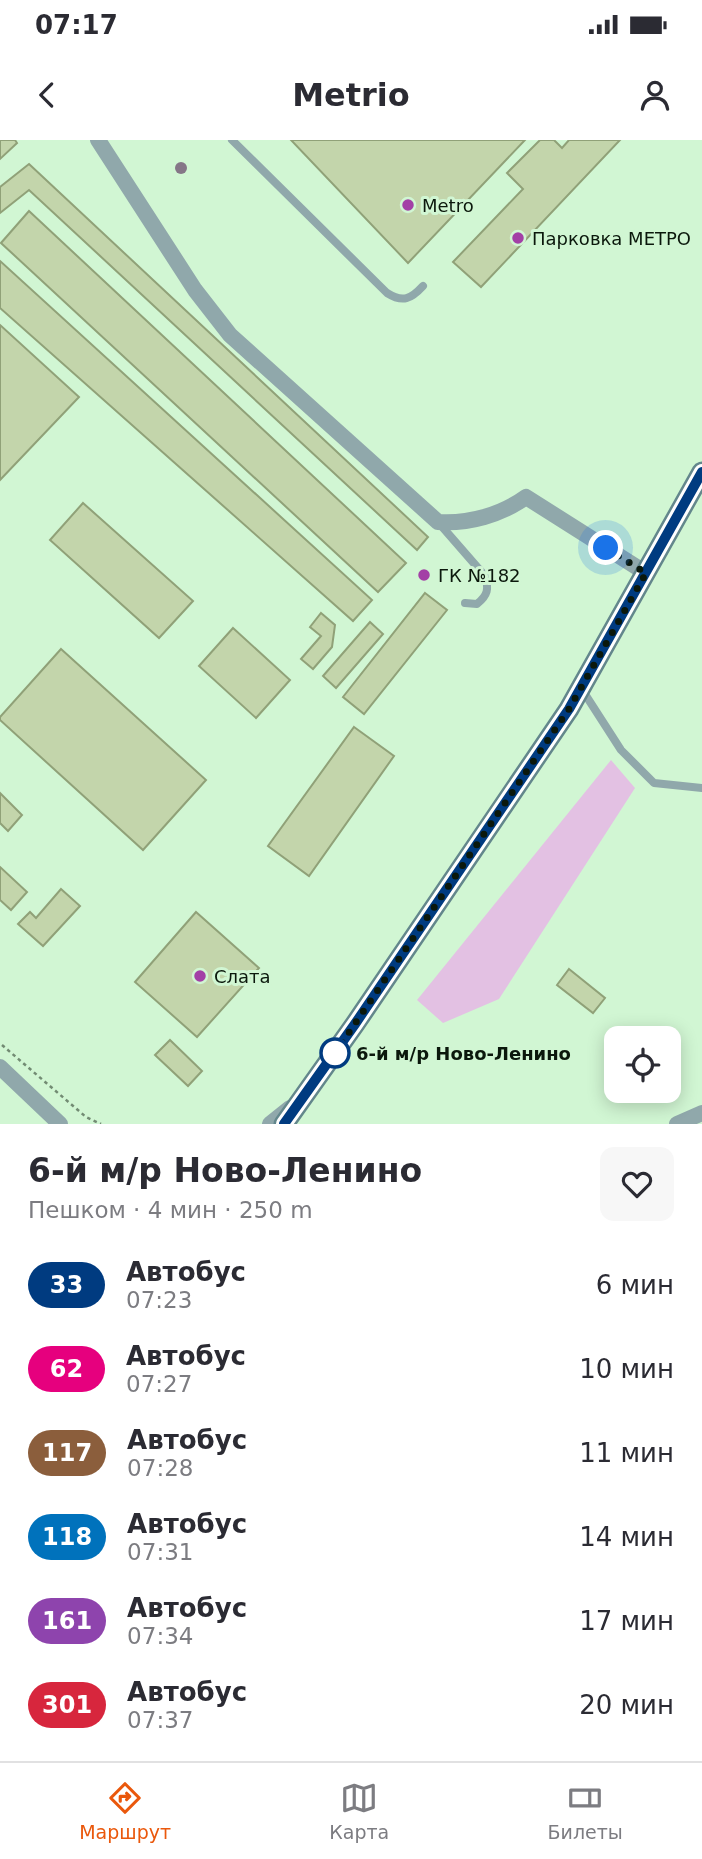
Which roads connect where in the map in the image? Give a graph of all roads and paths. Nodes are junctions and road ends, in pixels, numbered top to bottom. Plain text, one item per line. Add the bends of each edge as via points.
1 (98, 140) edge
2 (232, 140) edge
3 (423, 286) dead end
4 (702, 472) edge
5 (438, 522) junction
6 (646, 573) junction
7 (465, 603) dead end
8 (581, 689) junction
9 (702, 788) edge
10 (2, 1045) dead end
11 (0, 1067) edge
12 (312, 1086) junction
13 (702, 1113) edge
14 (60, 1124) edge
15 (101, 1124) edge
16 (270, 1124) edge
17 (284, 1124) edge
18 (677, 1124) edge

1 - 5 street via 195,290 230,335
2 - 3 lane via 387,293 407,299
4 - 6 main road
5 - 6 street via 486,516 526,497
5 - 7 lane via 485,576 489,587 477,604
6 - 8 main road
8 - 9 lane via 621,750 654,783
8 - 12 main road
10 - 15 path via 86,1117
11 - 14 street
12 - 16 street
12 - 17 main road
13 - 18 street

